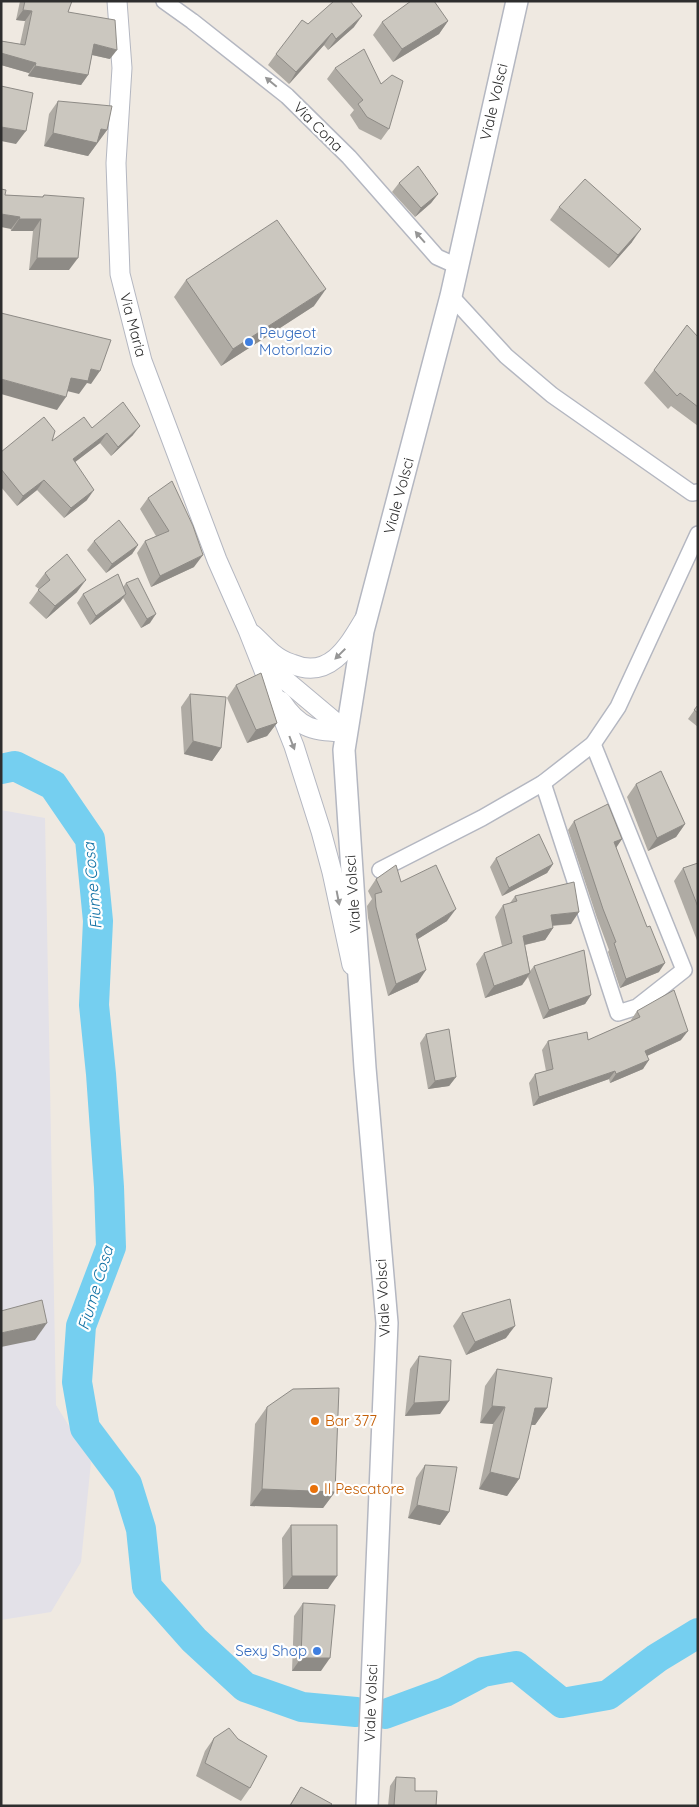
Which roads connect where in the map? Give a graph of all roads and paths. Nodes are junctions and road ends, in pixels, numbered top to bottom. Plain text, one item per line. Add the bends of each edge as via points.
1 (117, 1) edge
2 (164, 1) edge
3 (517, 1) edge
4 (457, 266) junction
5 (451, 296) junction
6 (698, 492) edge
7 (698, 534) edge
8 (368, 614) junction
9 (248, 630) junction
10 (268, 681) junction
11 (347, 732) junction
12 (593, 744) junction
13 (543, 783) junction
14 (380, 870) dead end
15 (360, 995) junction
16 (367, 1806) edge

1 - 9 street, Via Maria via 122,68 116,163 120,274 142,360 217,560
4 -> 2 street, Via Cona via 437,257 348,157 287,96
3 - 4 main road, Viale Volsci
4 - 5 main road, Viale Volsci
5 - 6 street via 506,356 552,395 692,493
5 - 8 main road, Viale Volsci
7 - 12 street via 618,707
8 -> 9 street via 339,656 315,668 301,668 285,662
8 - 11 main road, Viale Volsci
9 - 10 street
9 - 11 street via 285,680
10 - 11 street via 286,710 299,722 316,731
10 -> 15 street via 294,746 321,831
11 - 15 main road, Viale Volsci via 344,750
12 - 13 street
12 - 13 street via 684,970 637,1006 618,1013
13 - 14 street
15 - 16 main road, Viale Volsci via 387,1322

